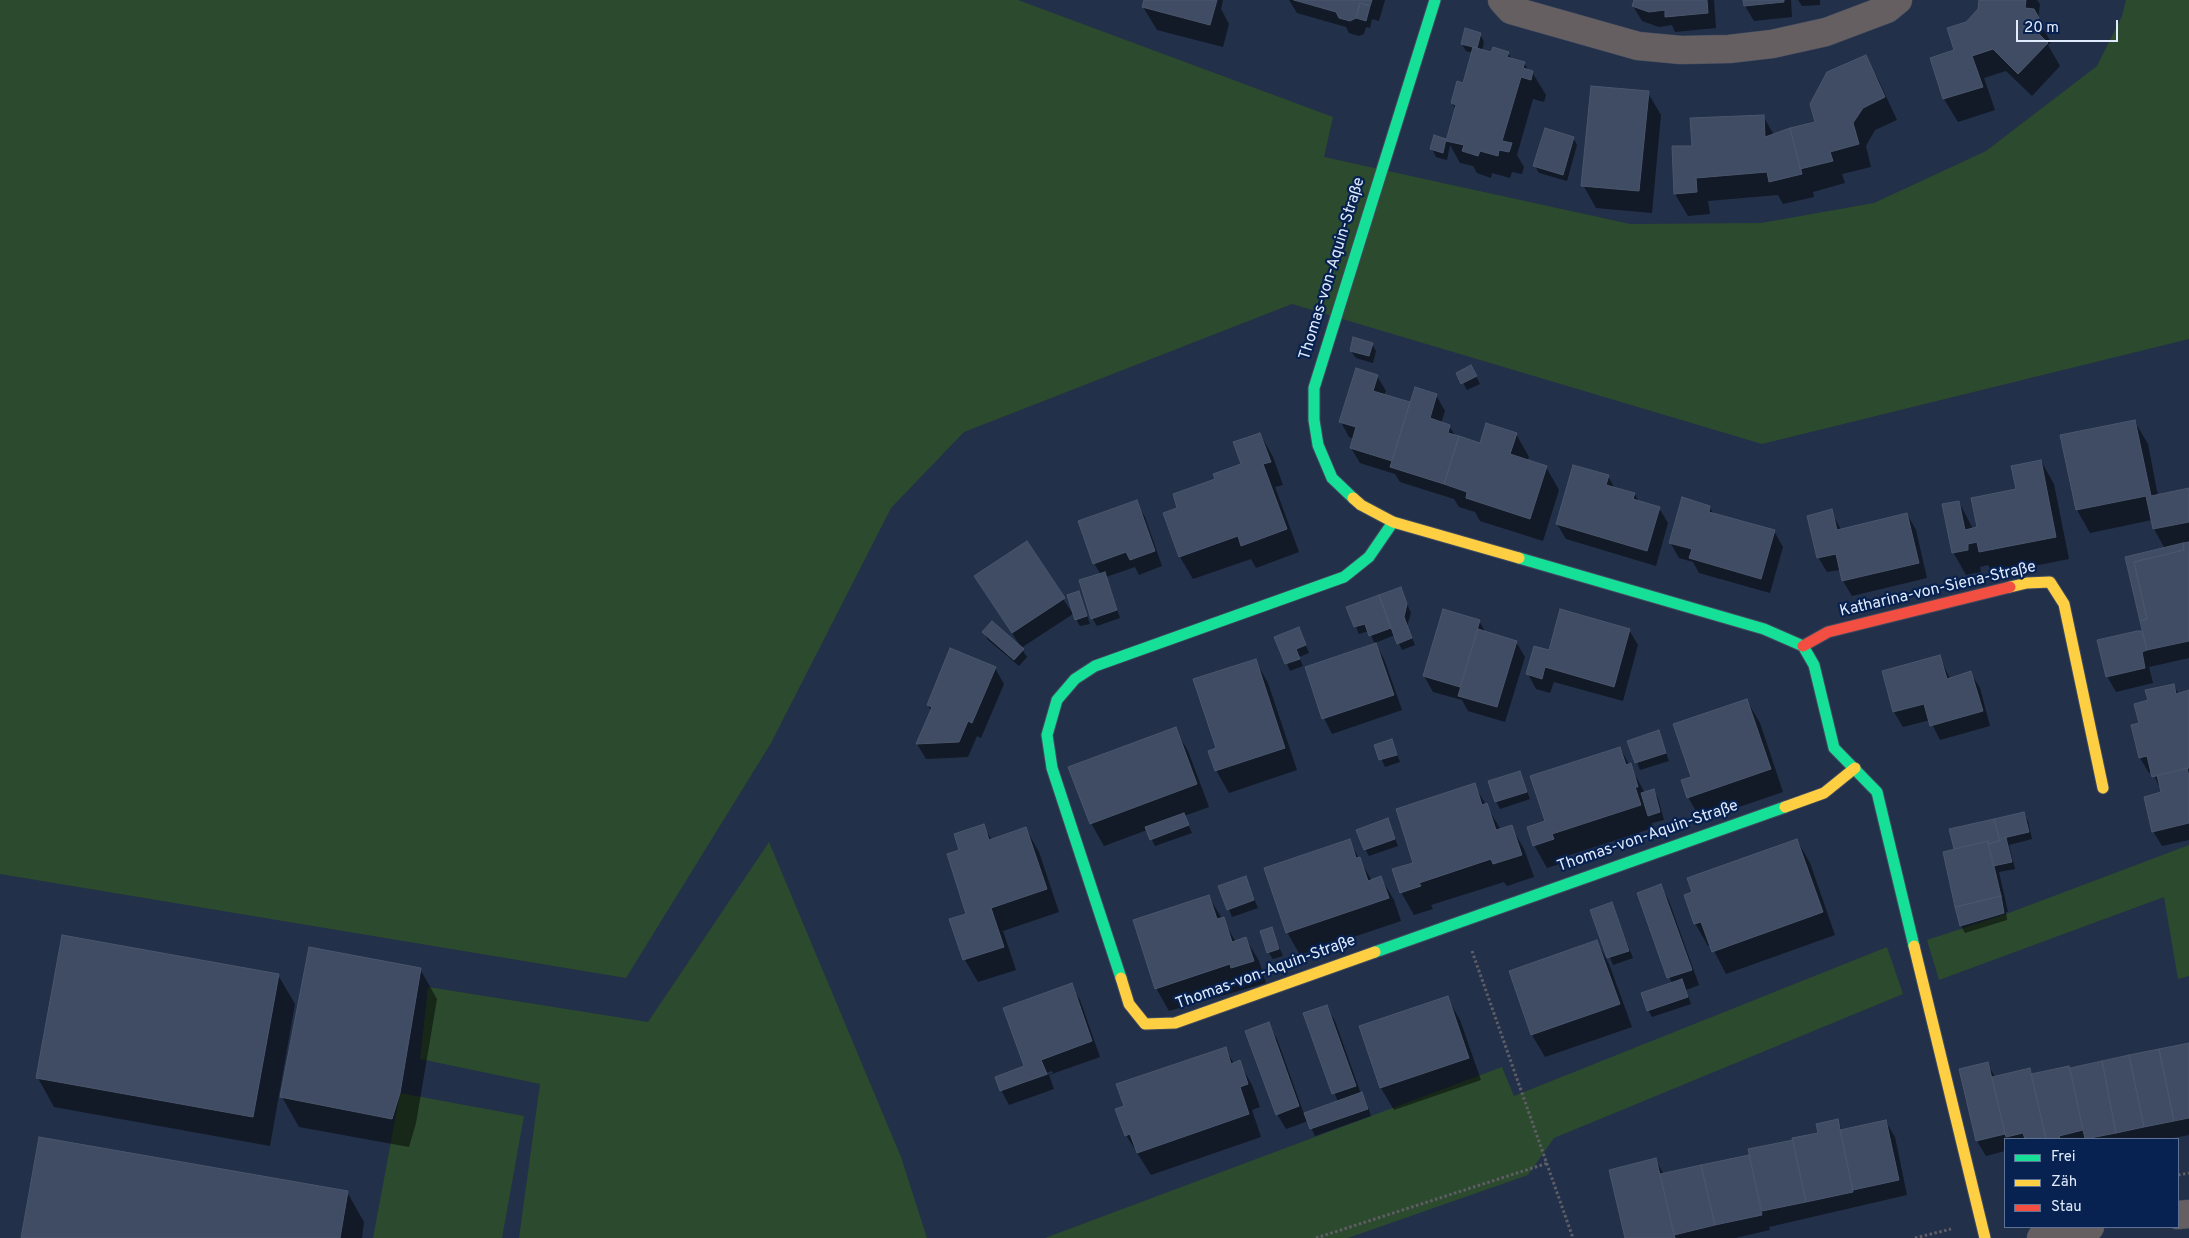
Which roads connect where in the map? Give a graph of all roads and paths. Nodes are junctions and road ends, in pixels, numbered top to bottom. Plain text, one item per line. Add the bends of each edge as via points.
1 (1435, 0) edge
2 (1502, 0) edge
3 (1898, 0) edge
4 (1393, 522) junction
5 (1803, 646) junction
6 (1855, 768) junction
7 (2103, 788) dead end
8 (1461, 920) junction
9 (1548, 1163) junction
10 (2086, 1228) edge
11 (1316, 1238) edge
12 (1573, 1238) edge
13 (1985, 1238) edge
14 (2041, 1238) edge

1 - 4 street, Thomas-von-Aquin-Straße via 1314,388 1318,445 1332,478 1361,505
2 - 3 street via 1511,10 1638,46 1682,50 1772,44 1817,34 1887,9
4 - 5 street, Thomas-von-Aquin-Straße via 1764,629
4 - 8 street, Thomas-von-Aquin-Straße via 1369,557 1344,577 1095,666 1075,679 1057,700 1047,735 1052,768 1129,1004 1145,1024 1175,1023
5 - 6 street via 1814,665 1834,748
5 - 7 street, Katharina-von-Siena-Straße via 1828,632 2027,583 2050,582 2064,604
6 - 8 street, Thomas-von-Aquin-Straße via 1824,793
6 - 13 street via 1876,792
8 - 9 path
9 - 11 path
9 - 12 path
10 - 14 street

